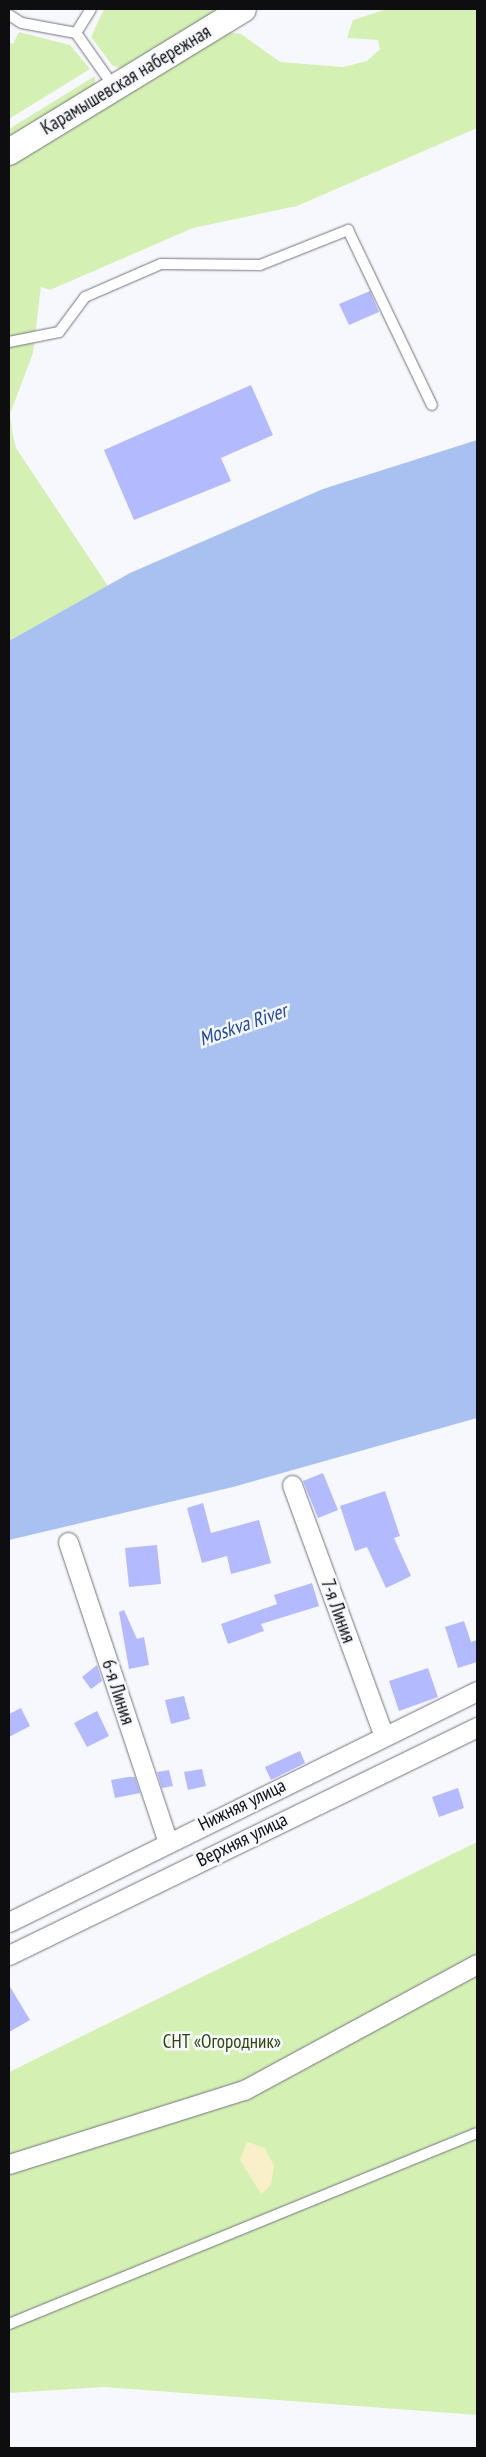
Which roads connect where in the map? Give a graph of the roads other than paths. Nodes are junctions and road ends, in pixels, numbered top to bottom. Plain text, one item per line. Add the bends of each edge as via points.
1 (91, 9) edge
2 (243, 9) edge
3 (9, 15) edge
4 (76, 33) junction
5 (115, 87) junction
6 (9, 152) edge
7 (9, 342) edge
8 (432, 405) dead end
9 (292, 1485) dead end
10 (68, 1542) dead end
11 (477, 1691) edge
12 (477, 1728) edge
13 (384, 1736) junction
14 (168, 1842) junction
15 (9, 1922) edge
16 (9, 1955) edge
17 (477, 1964) edge
18 (477, 2132) edge
19 (9, 2164) edge
20 (9, 2324) edge

1 - 4 lane
2 - 5 street, Карамышевская набережная
3 - 4 lane via 22,23
4 - 5 lane
5 - 6 street, Карамышевская набережная
7 - 8 lane via 59,332 85,297 161,264 260,265 348,230
9 - 13 street, 7-я Линия
10 - 14 street, 6-я Линия
11 - 13 street, Нижняя улица
12 - 16 street, Верхняя улица
13 - 14 street, Нижняя улица
14 - 15 street, Нижняя улица
17 - 19 street via 244,2090
18 - 20 lane

